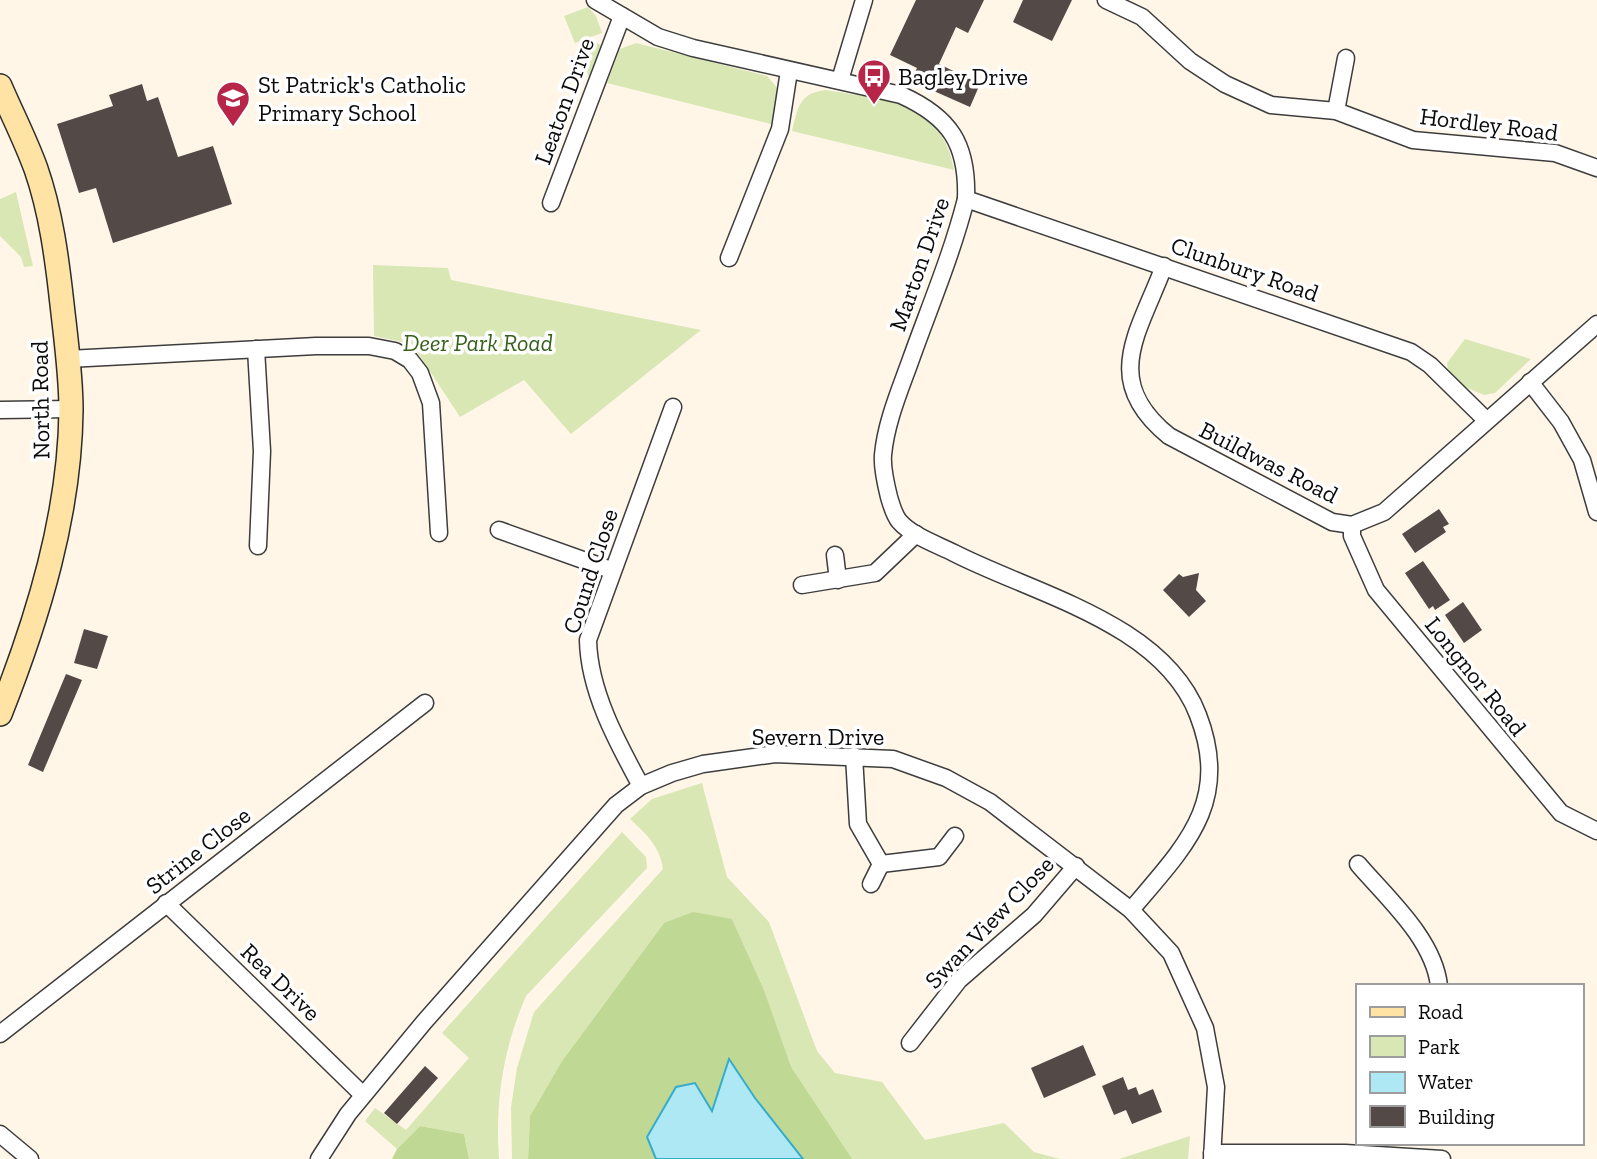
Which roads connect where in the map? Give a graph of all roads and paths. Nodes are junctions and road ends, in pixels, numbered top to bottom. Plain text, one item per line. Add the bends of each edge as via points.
1 (595, 0) edge
2 (864, 0) edge
3 (1106, 0) edge
4 (622, 16) junction
5 (1346, 58) dead end
6 (789, 71) junction
7 (841, 80) junction
8 (0, 86) edge
9 (1336, 111) junction
10 (1597, 168) edge
11 (966, 199) junction
12 (551, 203) dead end
13 (729, 258) dead end
14 (1164, 266) junction
15 (1597, 324) edge
16 (256, 349) junction
17 (68, 359) junction
18 (1530, 382) junction
19 (673, 407) dead end
20 (0, 410) edge
21 (71, 410) junction
22 (1486, 420) junction
23 (1597, 512) edge
24 (1352, 525) junction
25 (499, 530) dead end
26 (439, 533) dead end
27 (916, 534) junction
28 (258, 546) dead end
29 (835, 555) dead end
30 (611, 570) junction
31 (838, 580) junction
32 (802, 585) dead end
33 (425, 703) dead end
34 (0, 714) edge
35 (854, 756) junction
36 (641, 786) junction
37 (1597, 831) edge
38 (955, 836) dead end
39 (881, 864) junction
40 (1358, 864) dead end
41 (1076, 866) junction
42 (871, 884) dead end
43 (166, 903) junction
44 (1131, 910) junction
45 (1438, 984) edge
46 (0, 1034) edge
47 (910, 1043) dead end
48 (363, 1095) junction
49 (0, 1134) edge
50 (1436, 1153) edge
51 (1212, 1156) edge
52 (30, 1159) edge
53 (319, 1159) edge

1 - 4 street, Marton Drive
2 - 7 street
3 - 9 street, Hordley Road via 1142,17 1190,61 1225,84 1271,105
4 - 6 street, Marton Drive via 658,37
4 - 12 street, Leaton Drive
5 - 9 street
6 - 7 street, Marton Drive
6 - 13 street via 780,129
7 - 11 street, Marton Drive via 901,95 930,108 959,146
8 - 17 street, North Road via 36,169 45,202
9 - 10 street, Hordley Road via 1413,140 1555,153
11 - 14 street, Clunbury Road
11 - 27 street, Marton Drive via 894,405 883,457 889,498 898,520
14 - 22 street, Clunbury Road via 1411,352
14 - 24 street, Buildwas Road via 1132,350 1129,374 1147,418 1169,436 1332,522
15 - 18 street
16 - 17 street
16 - 26 street via 369,346 395,351 410,360 431,403
16 - 28 street via 262,451
17 - 21 street, North Road
18 - 22 street, Buildwas Road
18 - 23 street via 1561,422 1582,460
19 - 30 street, Cound Close
20 - 21 street
21 - 34 street, North Road via 67,470 49,564 25,651
22 - 24 street, Buildwas Road via 1384,512
24 - 37 street, Longnor Road via 1352,536 1376,590 1561,813
25 - 30 street
27 - 31 street via 876,573
27 - 44 street, Marton Drive via 1099,618 1147,647 1176,676 1194,705 1206,737 1212,776 1203,809 1182,852
29 - 31 street
30 - 36 street, Cound Close via 588,640 588,658 614,737
31 - 32 street
33 - 43 street, Strine Close
35 - 36 street, Severn Drive via 775,754 703,764
35 - 39 street via 858,824
35 - 41 street, Severn Drive via 893,759 946,778 990,802
36 - 48 street, Severn Drive via 600,820
38 - 39 street via 939,857
39 - 42 street
40 - 45 street via 1430,954
41 - 44 street, Severn Drive
41 - 47 street, Swan View Close via 1034,915 959,980
43 - 46 street, Strine Close
43 - 48 street, Rea Drive
44 - 51 street, Severn Drive via 1171,953 1205,1028 1216,1087
48 - 53 street, Severn Drive
49 - 52 street
50 - 51 street

